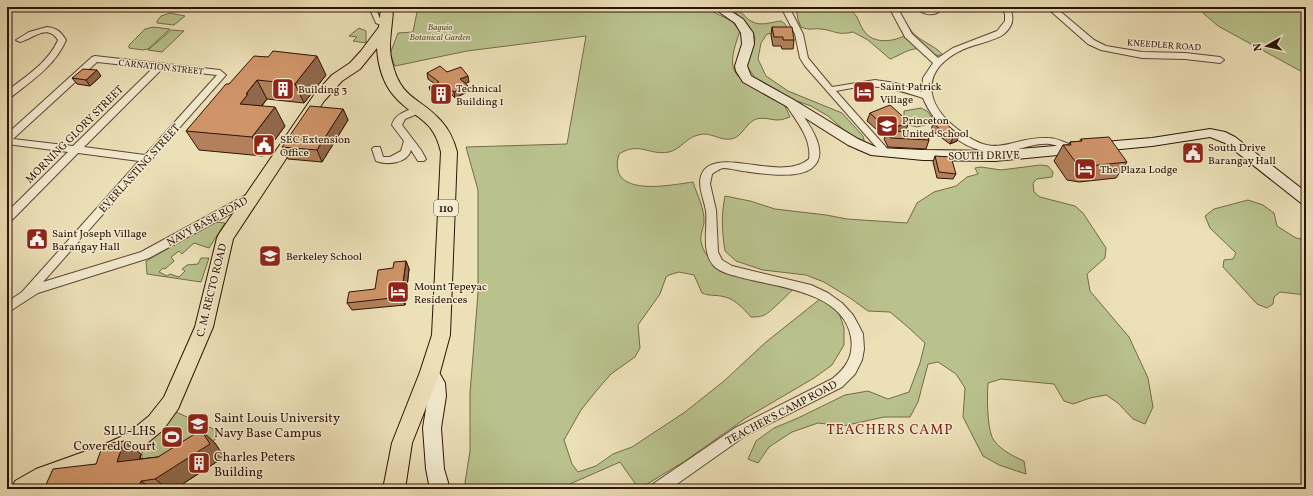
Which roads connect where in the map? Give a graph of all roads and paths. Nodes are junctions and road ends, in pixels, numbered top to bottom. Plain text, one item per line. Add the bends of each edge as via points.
1 (372, 7) edge
2 (387, 7) edge
3 (717, 7) edge
4 (785, 7) edge
5 (893, 7) edge
6 (920, 7) edge
7 (937, 7) edge
8 (1005, 7) edge
9 (1050, 7) edge
10 (385, 26) junction
11 (20, 40) dead end
12 (1220, 60) dead end
13 (938, 63) junction
14 (355, 66) junction
15 (159, 67) junction
16 (386, 67) junction
17 (37, 78) dead end
18 (220, 79) joint
19 (829, 90) junction
20 (7, 96) edge
21 (926, 96) junction
22 (790, 103) junction
23 (7, 104) edge
24 (419, 110) junction
25 (7, 140) edge
26 (409, 140) junction
27 (1071, 148) junction
28 (76, 149) junction
29 (377, 149) dead end
30 (887, 154) junction
31 (148, 158) junction
32 (421, 160) dead end
33 (252, 197) junction
34 (1306, 199) edge
35 (7, 218) edge
36 (27, 293) junction
37 (7, 308) edge
38 (430, 372) junction
39 (23, 489) edge
40 (394, 489) edge
41 (440, 489) edge
42 (658, 489) edge

1 - 10 street via 378,22
2 - 10 main road, 110
3 - 22 main road, SOUTH DRIVE via 739,21 747,33 748,44 741,66 744,75 753,83
4 - 19 street via 799,34 804,58
5 - 13 street via 908,35
6 - 7 street via 930,12 937,10
8 - 13 street via 1010,20 1004,29 950,53
9 - 12 street, KNEEDLER ROAD via 1090,42 1104,48 1142,55
10 - 14 main road, NAVY BASE ROAD
10 - 16 main road, 110 via 382,43
11 - 20 street via 34,32 51,30 57,32 62,40 59,49 50,60
13 - 21 street via 928,76
14 - 16 main road, NAVY BASE ROAD via 374,64
14 - 33 main road, NAVY BASE ROAD via 337,78 319,98
15 - 18 street, CARNATION STREET via 220,73
15 - 25 street, CARNATION STREET via 95,59
15 - 28 street, MORNING GLORY STREET
16 - 24 main road, 110 via 399,92
17 - 23 street
18 - 31 street, EVERLASTING STREET
19 - 21 street via 875,83
19 - 30 street
21 - 27 street via 933,110 945,124 981,148 998,149 1047,141
22 - 30 main road, SOUTH DRIVE via 861,146
22 - 42 street, TEACHER'S CAMP ROAD via 814,144 816,157 804,169 788,171 723,165 708,172 705,178 712,217 713,254 722,267 815,291 837,305 854,327 858,338 859,351 855,364 837,383 740,432
24 - 26 street via 398,120 397,125
24 - 38 main road, 110 via 440,127 449,152 441,336
25 - 28 street
26 - 29 street via 405,152 393,160 379,159
26 - 32 street
27 - 30 main road, SOUTH DRIVE via 995,156
27 - 34 main road, SOUTH DRIVE via 1152,142 1210,133 1220,135
28 - 31 street
28 - 35 street, MORNING GLORY STREET
31 - 36 street, EVERLASTING STREET
33 - 36 street, NAVY BASE ROAD via 145,255
33 - 39 main road, C. M. RECTO ROAD via 224,238 204,327 171,403 156,422 134,441 107,454 44,476
36 - 37 street, NAVY BASE ROAD
38 - 40 main road, 110 via 402,443
38 - 41 main road via 436,383 433,435 435,469

